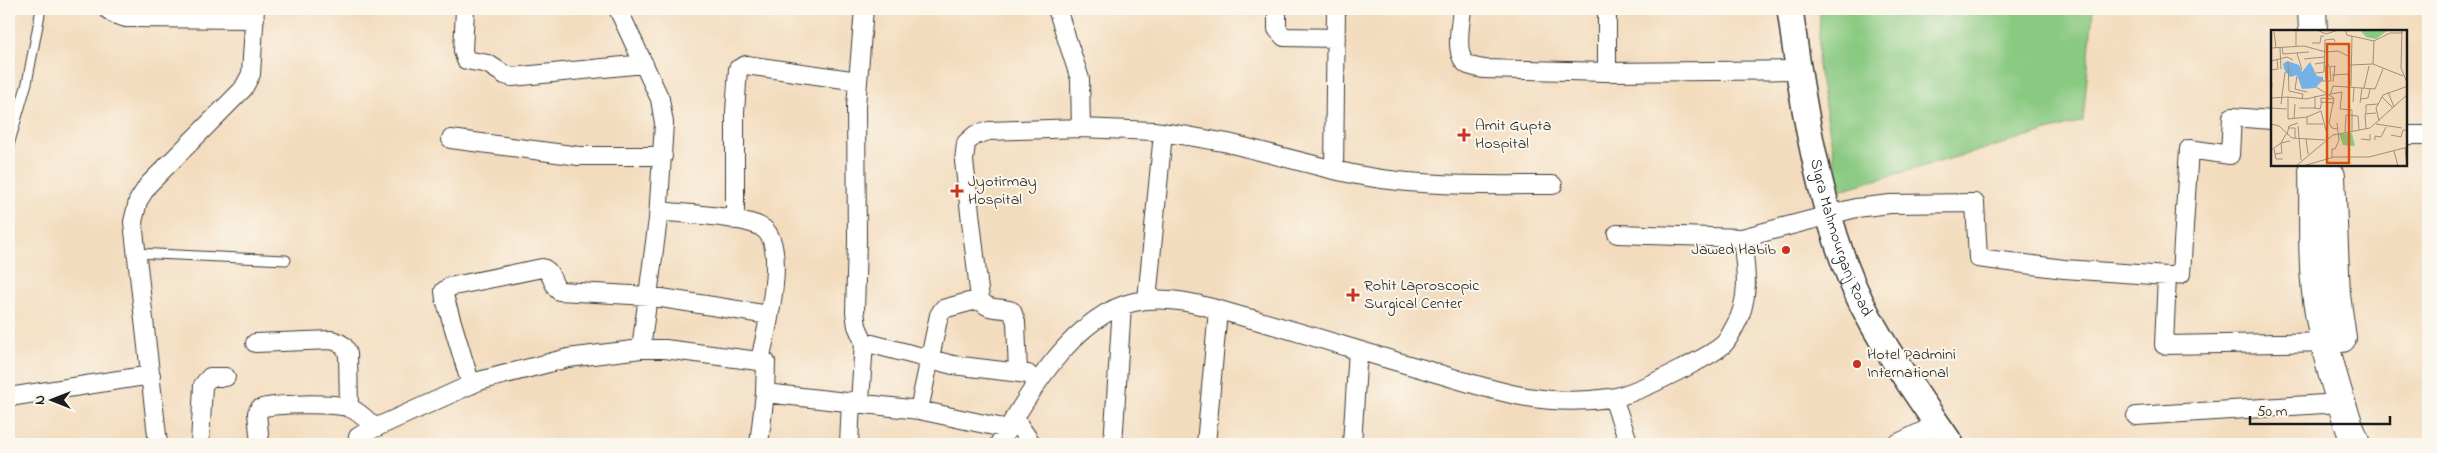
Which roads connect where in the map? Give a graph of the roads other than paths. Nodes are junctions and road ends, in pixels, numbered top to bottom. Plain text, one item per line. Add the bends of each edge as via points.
1 (41, 9) edge
2 (107, 9) edge
3 (465, 9) edge
4 (618, 9) edge
5 (864, 9) edge
6 (1057, 9) edge
7 (1277, 9) edge
8 (1336, 9) edge
9 (1462, 9) edge
10 (1607, 9) edge
11 (1790, 9) edge
12 (2312, 9) edge
13 (2330, 9) edge
14 (255, 14) edge
15 (2313, 30) edge
16 (2330, 30) edge
17 (1336, 38) junction
18 (644, 64) junction
19 (1798, 70) junction
20 (1607, 72) junction
21 (858, 81) junction
22 (2271, 120) edge
23 (1081, 128) junction
24 (1163, 133) junction
25 (2407, 135) edge
26 (2428, 135) edge
27 (451, 139) dead end
28 (9, 146) edge
29 (663, 156) junction
30 (2313, 166) edge
31 (2331, 166) edge
32 (1334, 170) junction
33 (1553, 185) dead end
34 (659, 211) junction
35 (1829, 214) junction
36 (736, 220) junction
37 (1617, 234) dead end
38 (1742, 238) junction
39 (135, 253) junction
40 (286, 260) dead end
41 (2167, 276) junction
42 (649, 296) junction
43 (980, 299) junction
44 (1147, 300) junction
45 (1122, 306) junction
46 (1218, 310) junction
47 (769, 315) junction
48 (864, 342) junction
49 (2334, 342) junction
50 (255, 343) dead end
51 (641, 349) junction
52 (1358, 350) junction
53 (929, 359) junction
54 (760, 360) junction
55 (1018, 373) junction
56 (151, 375) junction
57 (1042, 375) junction
58 (226, 376) dead end
59 (471, 385) junction
60 (765, 393) junction
61 (9, 397) edge
62 (1613, 398) junction
63 (855, 401) junction
64 (2340, 403) junction
65 (350, 408) junction
66 (919, 410) junction
67 (2136, 416) dead end
68 (1011, 423) junction
69 (1938, 424) junction
70 (375, 428) junction
71 (158, 444) edge
72 (200, 444) edge
73 (260, 444) edge
74 (357, 444) edge
75 (758, 444) edge
76 (849, 444) edge
77 (999, 444) edge
78 (1032, 444) edge
79 (1113, 444) edge
80 (1206, 444) edge
81 (1352, 444) edge
82 (1629, 444) edge
83 (1896, 444) edge
84 (1951, 444) edge
85 (2356, 444) edge
86 (2373, 444) edge

1 - 28 lane via 27,83
2 - 14 street via 126,18
3 - 18 street via 463,51 466,60 488,64 505,75 512,77
4 - 18 street
5 - 21 street
6 - 23 street via 1080,79
7 - 17 street via 1277,29 1284,37
8 - 17 street
9 - 20 street via 1460,50 1462,59 1469,65 1498,70
10 - 20 street
11 - 19 street, SIgra Mahmourganj Road
12 - 15 main road
13 - 16 main road
14 - 39 street via 251,74 228,106 148,186 138,201 133,222
17 - 32 street
18 - 29 street via 660,100 664,123
19 - 20 street
19 - 35 street, SIgra Mahmourganj Road
21 - 36 street via 746,65 738,69 735,104
21 - 48 street via 855,312
22 - 41 street via 2232,117 2230,155 2189,149 2181,274
23 - 24 street
23 - 43 street via 989,131 975,134 966,143 964,161
24 - 32 street via 1228,143
24 - 44 street
25 - 26 street
27 - 29 street via 579,156
29 - 34 street
30 - 49 main road via 2317,299
31 - 49 main road via 2336,295
32 - 33 street via 1371,179 1426,185
34 - 36 street
34 - 42 street
35 - 38 street
35 - 41 street via 1890,204 1975,203 1978,258 2064,269
35 - 69 street, SIgra Mahmourganj Road via 1846,266 1874,325 1902,375
36 - 47 street via 758,226 768,234 775,266
37 - 38 street
38 - 62 street via 1746,294 1740,318 1724,344 1668,376
39 - 40 lane
39 - 56 street
41 - 49 street via 2164,345
42 - 47 street
42 - 51 street
42 - 59 street via 559,291 547,269 538,268 446,288 445,299
43 - 53 street via 943,309
43 - 55 street via 993,309 1003,307 1012,311 1016,322
44 - 45 street
44 - 46 street via 1162,298
45 - 57 street via 1081,331
45 - 79 street
46 - 52 street
46 - 80 street
47 - 54 street
48 - 53 street
48 - 63 street
49 - 64 main road
49 - 86 main road via 2344,356 2356,401
50 - 65 street via 340,342 348,354
51 - 54 street
51 - 59 street via 543,363
52 - 62 street via 1510,395 1564,402
52 - 81 street
53 - 55 street
53 - 66 street
54 - 60 street via 767,366
55 - 57 street
56 - 61 street
56 - 71 street
57 - 68 street
58 - 72 street via 210,377 203,385
59 - 70 street
60 - 63 street
60 - 75 street
62 - 82 street
63 - 66 street
63 - 76 street
64 - 67 street
64 - 85 main road
65 - 70 street
65 - 73 street via 273,405 259,409
66 - 68 street
68 - 77 street
68 - 78 street
69 - 83 street
69 - 84 street, SIgra Mahmourganj Road
70 - 74 street via 358,437

